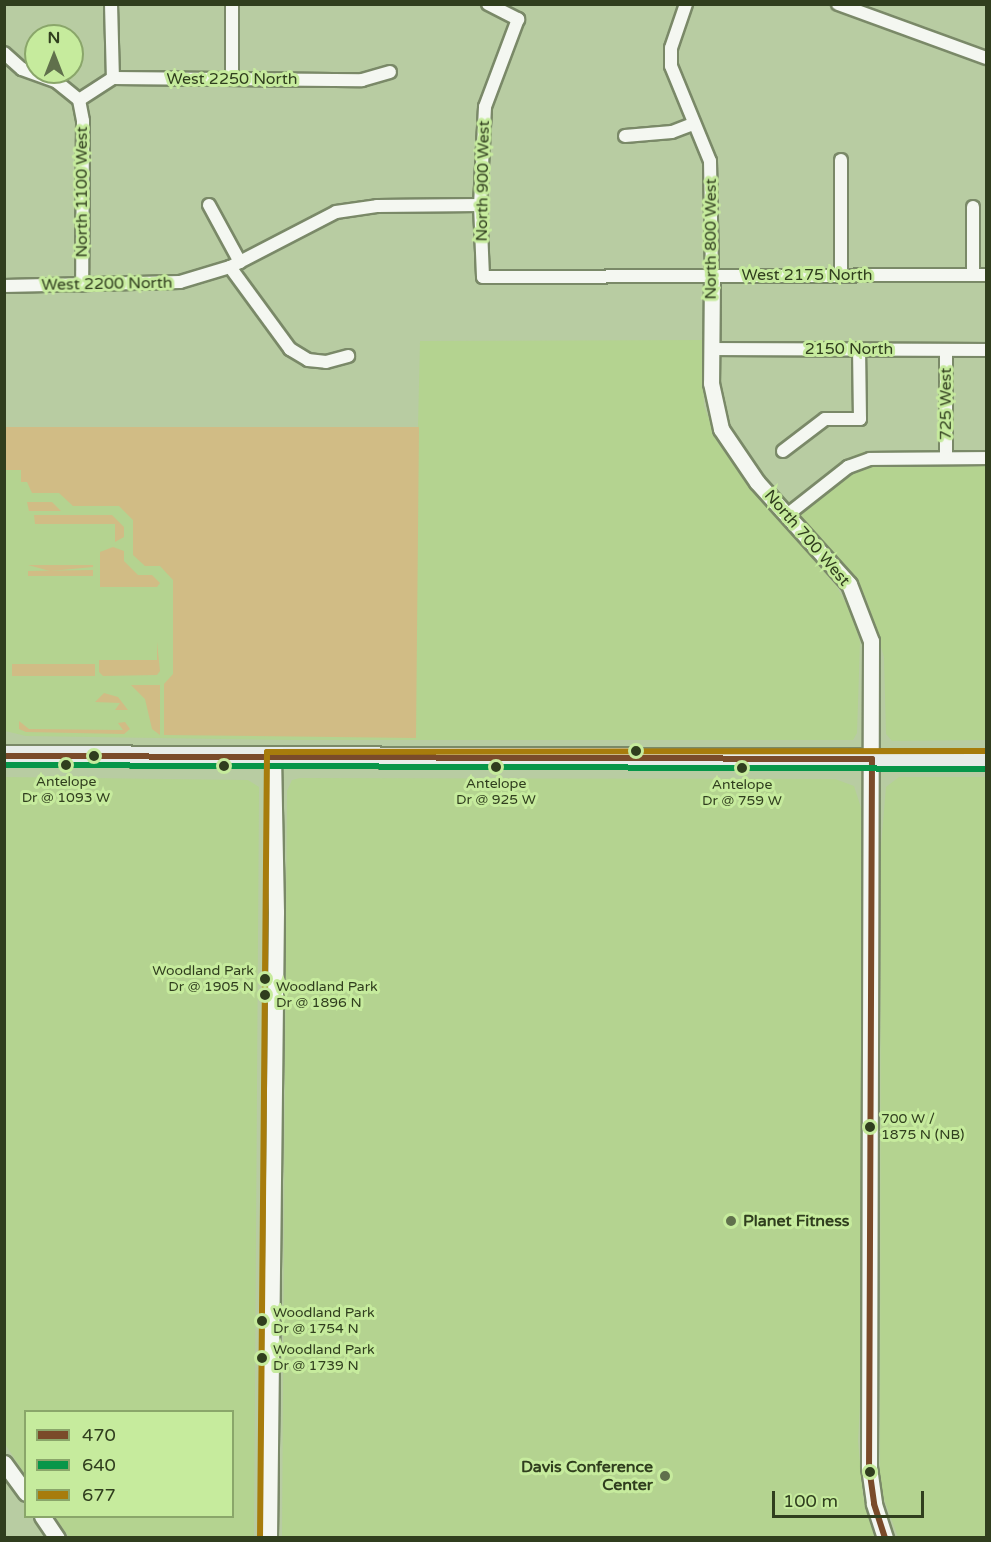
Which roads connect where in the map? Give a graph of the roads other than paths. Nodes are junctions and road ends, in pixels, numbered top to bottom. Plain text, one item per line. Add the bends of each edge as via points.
1 (111, 4) edge
2 (232, 4) edge
3 (488, 4) edge
4 (686, 4) edge
5 (838, 4) edge
6 (864, 10) edge
7 (9, 58) edge
8 (987, 58) edge
9 (390, 72) dead end
10 (113, 78) junction
11 (232, 79) junction
12 (79, 100) junction
13 (693, 124) junction
14 (625, 136) dead end
15 (841, 160) dead end
16 (209, 205) dead end
17 (480, 205) junction
18 (973, 207) dead end
19 (235, 265) junction
20 (712, 275) junction
21 (841, 275) junction
22 (973, 275) junction
23 (987, 275) edge
24 (483, 277) joint
25 (82, 285) junction
26 (4, 286) edge
27 (711, 349) junction
28 (859, 350) junction
29 (946, 350) junction
30 (987, 350) edge
31 (348, 356) dead end
32 (729, 444) joint
33 (783, 451) dead end
34 (946, 458) junction
35 (987, 458) edge
36 (788, 515) junction
37 (4, 756) edge
38 (273, 758) junction
39 (872, 759) junction
40 (987, 760) edge
41 (4, 1463) edge
42 (24, 1490) edge
43 (43, 1518) edge
44 (57, 1538) edge
45 (269, 1538) edge
46 (885, 1538) edge

1 - 10 street
2 - 11 street
3 - 17 street, North 900 West via 518,19 485,107
4 - 13 street, North 800 West via 671,48 672,66
5 - 6 street
6 - 8 street
7 - 12 street via 57,82
9 - 11 street, West 2250 North via 362,80
10 - 11 street, West 2250 North
10 - 12 street
12 - 25 street, North 1100 West via 83,122
13 - 14 street via 661,134
13 - 20 street, North 800 West via 710,161 713,181
15 - 21 street
16 - 19 street
17 - 19 street, West 2200 North via 377,206 336,212
17 - 24 street, North 900 West
18 - 22 street
19 - 25 street, West 2200 North via 180,282
19 - 31 street via 290,349 308,360 326,362
20 - 21 street, West 2175 North
20 - 24 street, West 2175 North
20 - 27 street, North 800 West
21 - 22 street, West 2175 North
22 - 23 street, West 2175 North
25 - 26 street, West 2200 North
27 - 28 street, 2150 North
27 - 32 street, North 800 West via 714,408
28 - 29 street, 2150 North
28 - 33 street via 860,419 825,419
29 - 30 street, 2150 North
29 - 34 street, 725 West
32 - 36 street, North 700 West
34 - 35 street
34 - 36 street via 870,459 848,467
36 - 39 street, North 700 West via 849,584 868,627 873,671
37 - 38 main road
38 - 39 main road
38 - 45 street via 276,912
39 - 40 main road
39 - 46 street, North 700 West via 869,1467 873,1504
41 - 42 street
43 - 44 street

